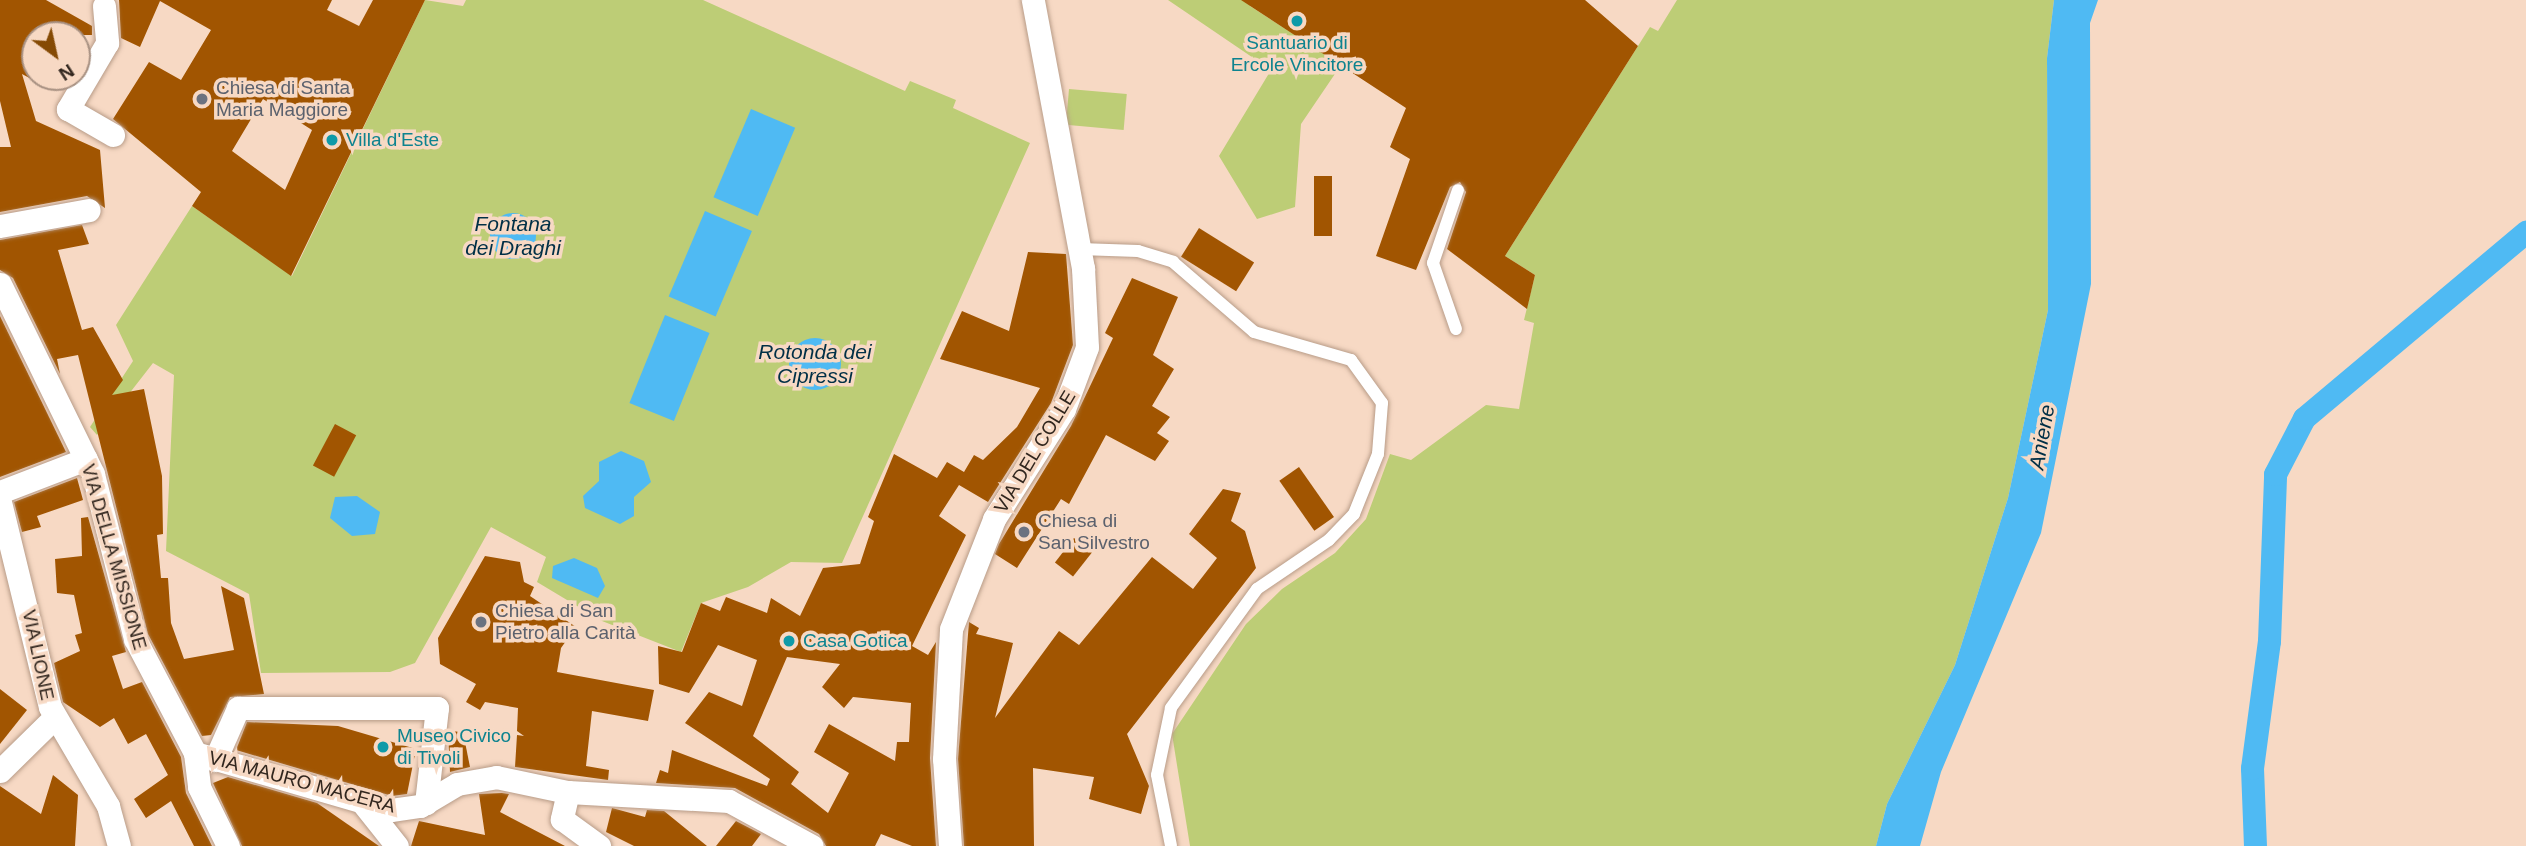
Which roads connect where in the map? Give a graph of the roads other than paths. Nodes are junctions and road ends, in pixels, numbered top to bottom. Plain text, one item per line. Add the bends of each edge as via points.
1 (1033, 0) edge
2 (103, 3) edge
3 (113, 135) dead end
4 (1458, 190) dead end
5 (89, 210) dead end
6 (0, 226) edge
7 (1080, 249) junction
8 (0, 284) edge
9 (1457, 329) dead end
10 (86, 459) junction
11 (0, 492) edge
12 (0, 502) edge
13 (54, 718) junction
14 (205, 756) junction
15 (0, 771) edge
16 (568, 792) junction
17 (362, 802) junction
18 (426, 803) junction
19 (118, 840) edge
20 (228, 846) edge
21 (397, 846) edge
22 (599, 846) edge
23 (812, 846) edge
24 (950, 846) edge
25 (1171, 846) edge

1 - 7 street, VIA DEL COLLE
2 - 3 street via 107,43 68,109
4 - 9 lane via 1433,263
5 - 6 street
7 - 24 street, VIA DEL COLLE via 1087,343 1082,369 994,519 951,629 944,759
7 - 25 lane via 1164,258 1254,332 1351,360 1375,387 1384,417 1365,496 1334,536 1257,589 1177,697 1162,730 1157,768
8 - 10 street, VIA DELLA MISSIONE
10 - 11 street
10 - 14 street, VIA DELLA MISSIONE via 135,639
12 - 13 street, VIA LIONE
13 - 15 street
13 - 19 street, VIA LIONE
14 - 17 street, VIA MAURO MACERA
14 - 18 street via 238,708 437,708
14 - 20 street via 199,788
16 - 18 street, VIA MAURO MACERA via 496,777 457,784
16 - 22 street via 562,819
16 - 23 street, VIA MAURO MACERA via 734,802
17 - 18 street, VIA MAURO MACERA via 401,810
17 - 21 street

